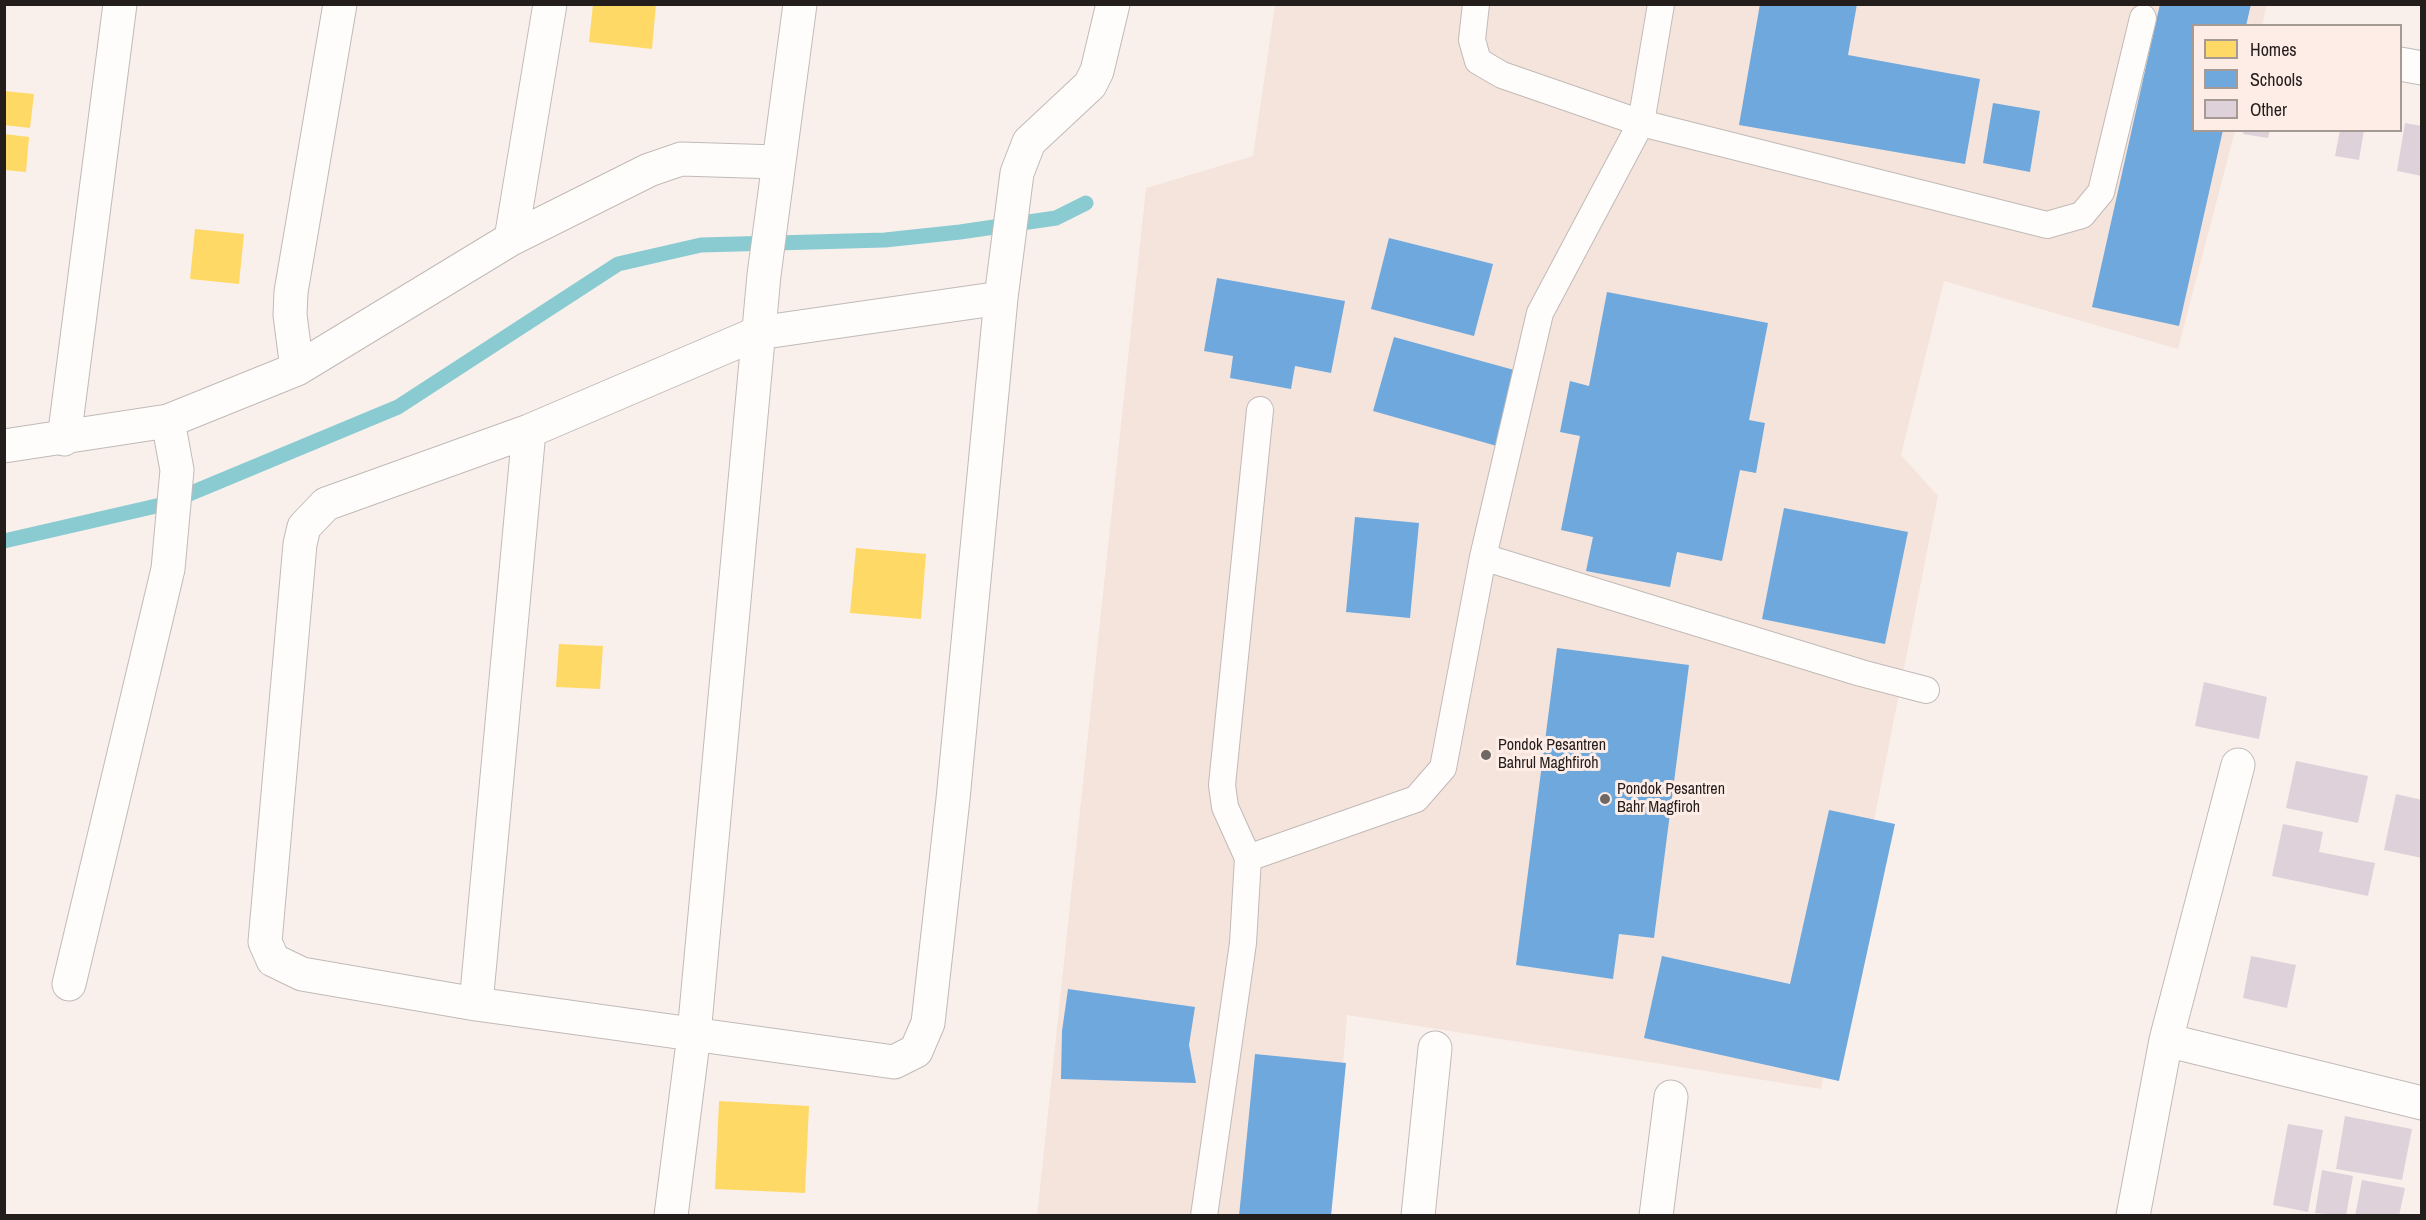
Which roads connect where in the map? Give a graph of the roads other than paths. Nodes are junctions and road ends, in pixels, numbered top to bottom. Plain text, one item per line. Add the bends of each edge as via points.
1 (120, 4) edge
2 (340, 4) edge
3 (549, 4) edge
4 (800, 4) edge
5 (1113, 4) edge
6 (1476, 4) edge
7 (1661, 4) edge
8 (2143, 18) dead end
9 (2402, 64) edge
10 (2421, 68) edge
11 (1641, 123) junction
12 (778, 162) junction
13 (511, 239) junction
14 (1001, 298) junction
15 (758, 333) junction
16 (297, 369) junction
17 (1260, 410) dead end
18 (168, 421) junction
19 (529, 431) junction
20 (64, 439) junction
21 (4, 446) edge
22 (1483, 557) junction
23 (1926, 690) dead end
24 (2238, 765) dead end
25 (1248, 858) junction
26 (69, 984) dead end
27 (476, 1004) junction
28 (694, 1034) junction
29 (2166, 1040) junction
30 (1436, 1048) dead end
31 (1671, 1097) dead end
32 (2421, 1103) edge
33 (671, 1215) edge
34 (1204, 1215) edge
35 (1418, 1215) edge
36 (1656, 1215) edge
37 (2133, 1215) edge

1 - 20 street
2 - 16 street via 291,292
3 - 13 street
4 - 12 street
5 - 14 street via 1090,85 1029,142 1017,173
6 - 11 lane via 1472,40 1478,61 1502,75
7 - 11 lane
8 - 11 lane via 2101,192 2082,215 2047,225
9 - 10 street
11 - 22 lane via 1540,313
12 - 13 street via 681,159 649,170
12 - 15 street
13 - 16 street
14 - 15 street
14 - 28 street via 928,1023 916,1051 894,1062
15 - 19 street
15 - 28 street
16 - 18 street
17 - 25 lane via 1222,785 1226,807
18 - 20 street
18 - 26 street via 177,470 168,569
19 - 27 street
19 - 27 street via 326,504 304,526 300,544 264,942 273,960 302,974
20 - 21 street
22 - 23 lane
22 - 25 lane via 1443,768 1416,799
24 - 29 street
25 - 34 lane via 1243,943
27 - 28 street
28 - 33 street
29 - 32 street
29 - 37 street
30 - 35 street
31 - 36 street

